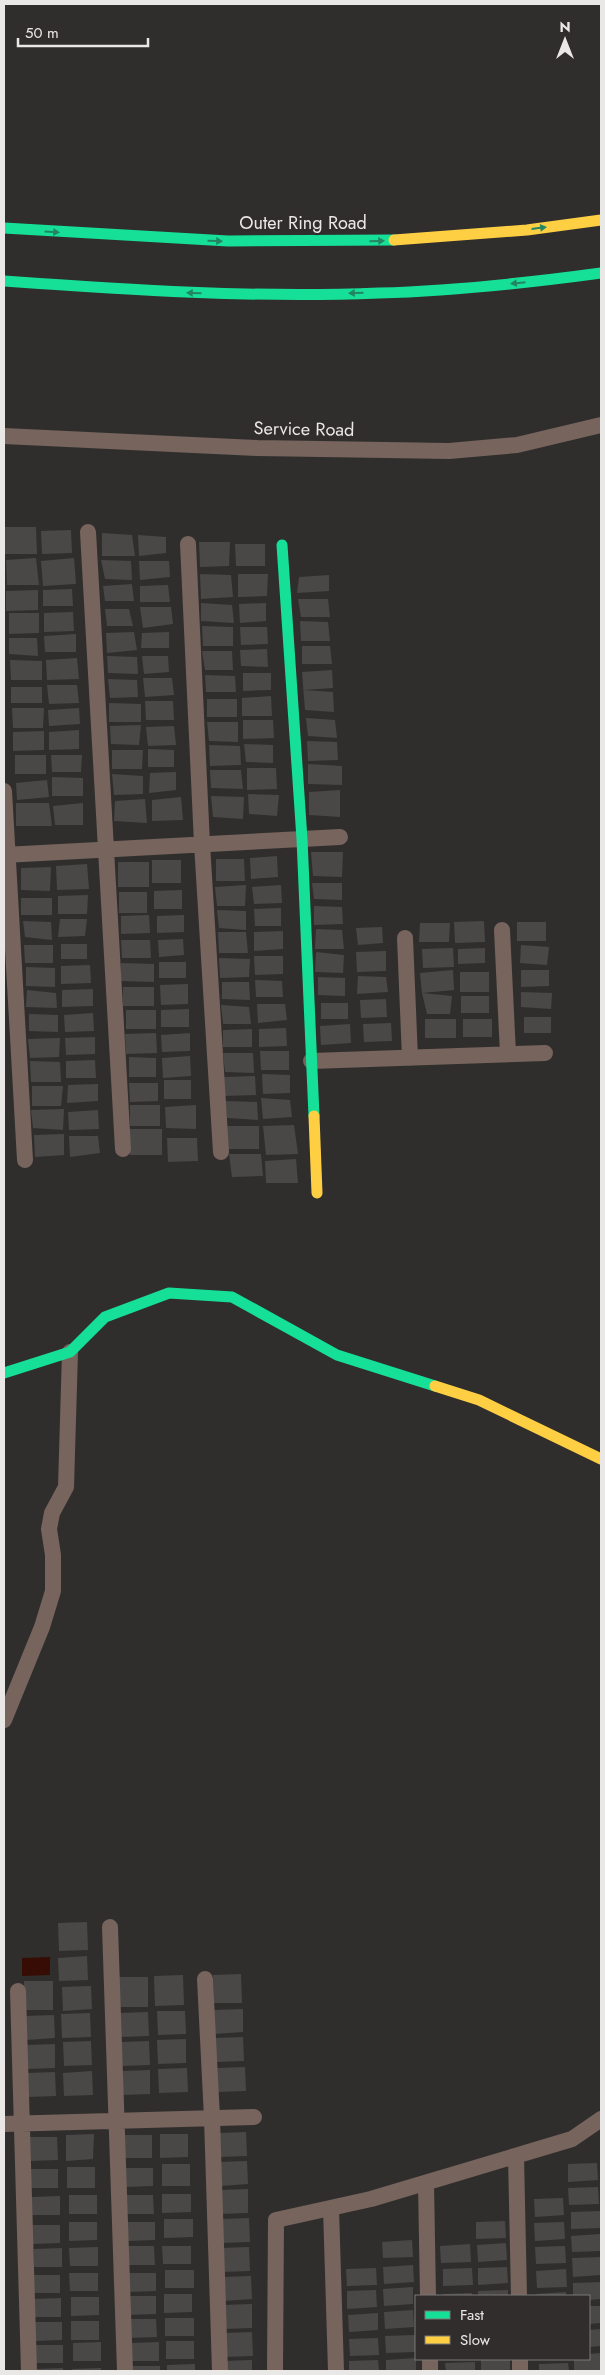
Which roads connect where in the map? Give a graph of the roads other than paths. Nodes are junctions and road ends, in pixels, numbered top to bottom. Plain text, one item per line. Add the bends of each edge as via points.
1 (601, 220) edge
2 (4, 228) edge
3 (601, 273) edge
4 (4, 281) edge
5 (601, 425) edge
6 (4, 436) edge
7 (88, 532) dead end
8 (188, 544) dead end
9 (282, 545) dead end
10 (4, 790) edge
11 (340, 837) dead end
12 (302, 839) junction
13 (202, 844) junction
14 (107, 849) junction
15 (5, 854) edge
16 (502, 930) dead end
17 (405, 938) dead end
18 (545, 1053) dead end
19 (508, 1054) junction
20 (410, 1058) junction
21 (311, 1061) junction
22 (123, 1149) dead end
23 (221, 1152) dead end
24 (25, 1160) dead end
25 (317, 1193) dead end
26 (70, 1352) junction
27 (4, 1373) edge
28 (601, 1459) edge
29 (4, 1720) edge
30 (110, 1927) dead end
31 (205, 1979) dead end
32 (18, 1991) dead end
33 (254, 2117) dead end
34 (212, 2118) junction
35 (601, 2119) edge
36 (116, 2121) junction
37 (23, 2123) junction
38 (4, 2124) edge
39 (516, 2156) junction
40 (426, 2183) junction
41 (331, 2208) junction
42 (428, 2295) edge
43 (518, 2295) edge
44 (28, 2371) edge
45 (125, 2371) edge
46 (220, 2371) edge
47 (275, 2371) edge
48 (336, 2371) edge

2 -> 1 main road, Outer Ring Road via 178,240 343,242 497,233
3 -> 4 main road via 433,290 344,294 187,293
5 - 6 street, Service Road via 517,445 449,451 257,448
7 - 14 street
8 - 13 street
9 - 12 main road
10 - 15 street
11 - 12 street
12 - 13 street
12 - 21 main road
13 - 14 street
13 - 23 street
14 - 15 street
14 - 22 street
15 - 24 street
16 - 19 street
17 - 20 street
18 - 19 street
19 - 20 street
20 - 21 street
21 - 25 main road
26 - 27 main road
26 - 28 main road via 106,1317 169,1293 232,1296 337,1355 479,1400
26 - 29 street via 66,1487 52,1512 49,1530 53,1591 42,1627
30 - 36 street
31 - 34 street
32 - 37 street
33 - 34 street
34 - 36 street
34 - 46 street
35 - 39 street via 572,2139
36 - 37 street
36 - 45 street
37 - 38 street
37 - 44 street
39 - 40 street
39 - 43 street
40 - 41 street
40 - 42 street
41 - 47 street via 276,2220
41 - 48 street

